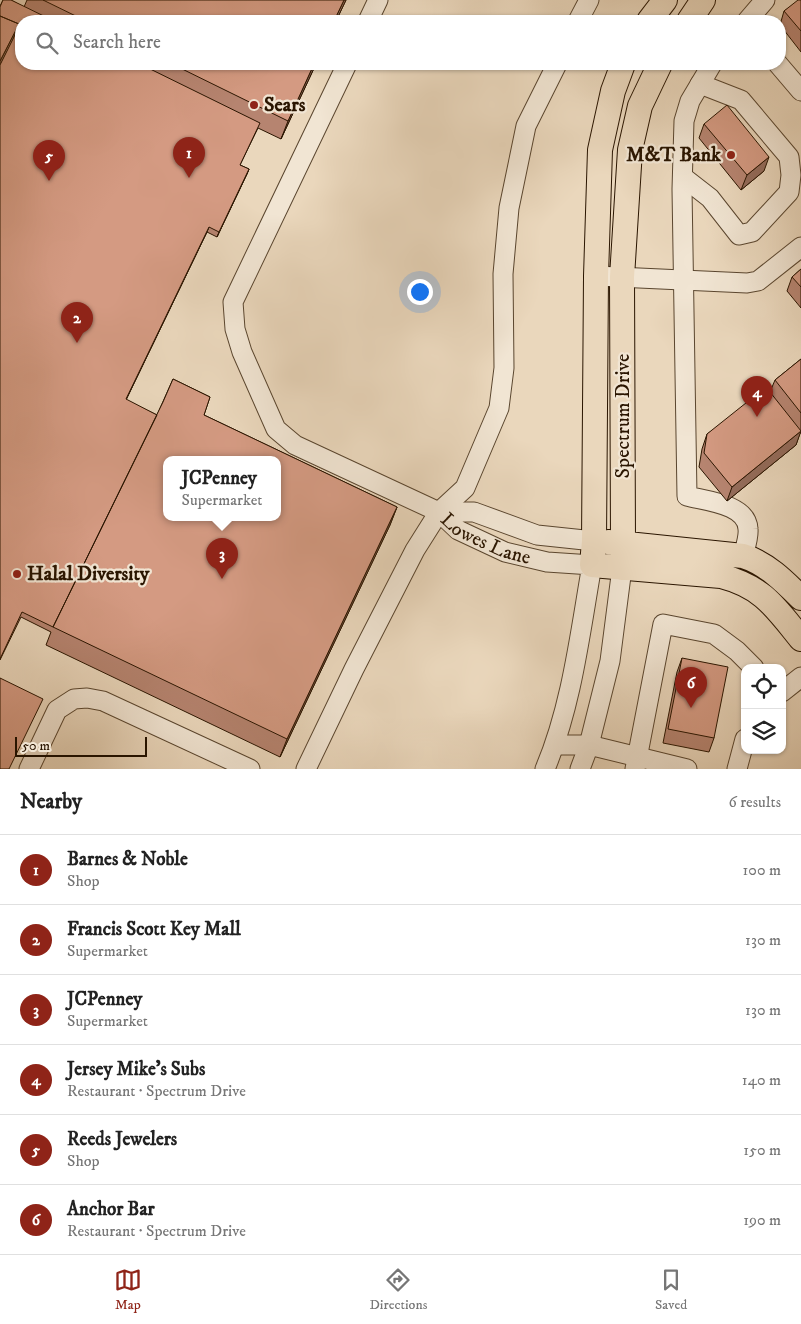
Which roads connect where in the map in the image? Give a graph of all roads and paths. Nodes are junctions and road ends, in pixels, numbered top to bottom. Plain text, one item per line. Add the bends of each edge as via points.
1 (378, 0) edge
2 (589, 0) edge
3 (665, 0) edge
4 (704, 0) edge
5 (765, 0) edge
6 (371, 15) edge
7 (581, 15) edge
8 (654, 15) edge
9 (693, 15) edge
10 (752, 15) edge
11 (344, 70) edge
12 (554, 70) edge
13 (621, 70) edge
14 (657, 70) edge
15 (708, 70) edge
16 (783, 70) edge
17 (700, 84) junction
18 (801, 91) edge
19 (683, 177) junction
20 (801, 247) edge
21 (596, 276) junction
22 (622, 277) junction
23 (683, 280) junction
24 (438, 512) junction
25 (594, 541) junction
26 (624, 543) junction
27 (743, 556) junction
28 (592, 565) junction
29 (622, 568) junction
30 (801, 598) edge
31 (801, 639) edge
32 (750, 664) edge
33 (801, 677) edge
34 (786, 689) edge
35 (555, 744) junction
36 (589, 746) junction
37 (741, 752) edge
38 (636, 763) edge
39 (29, 769) edge
40 (250, 769) edge
41 (306, 769) edge
42 (545, 769) edge
43 (580, 769) edge
44 (687, 769) edge
45 (736, 769) edge

1 - 6 street
2 - 7 street
3 - 8 main road
4 - 9 main road
5 - 10 street
11 - 24 street via 233,302 235,329 276,429 295,445
12 - 24 street via 526,126 509,208 503,274 504,368 499,408 465,488
13 - 21 main road, Spectrum Drive via 600,150
14 - 22 main road, Spectrum Drive via 640,106 630,150
15 - 17 street
16 - 18 street
17 - 19 street via 684,121
17 - 19 street via 741,100 789,156 789,192 752,232 739,235 710,198
19 - 23 street
20 - 23 street via 758,281
21 - 22 street
21 - 25 main road, Spectrum Drive
22 - 23 street
22 - 26 main road, Spectrum Drive
23 - 27 street via 687,496 731,507 744,516 748,528
24 - 25 street, Lowes Lane via 474,512 537,535
24 - 28 street, Lowes Lane via 458,530 505,552 547,562
24 - 41 street via 402,574
25 - 26 main road, Lowes Lane
25 - 28 main road, Spectrum Drive
26 - 27 main road, Lowes Lane
26 - 29 main road, Spectrum Drive
27 - 30 main road, Lowes Lane via 761,563
28 - 29 main road, Lowes Lane
28 - 35 street, Spectrum Drive via 575,664
29 - 31 main road, Lowes Lane via 738,580 765,597
29 - 36 street, Spectrum Drive via 610,661
32 - 38 street via 714,634 663,624
33 - 34 street
35 - 36 street
35 - 42 street, Spectrum Drive
36 - 38 street
36 - 43 street, Spectrum Drive
37 - 45 street
38 - 44 street
39 - 40 street via 57,710 74,699 87,698 103,701

